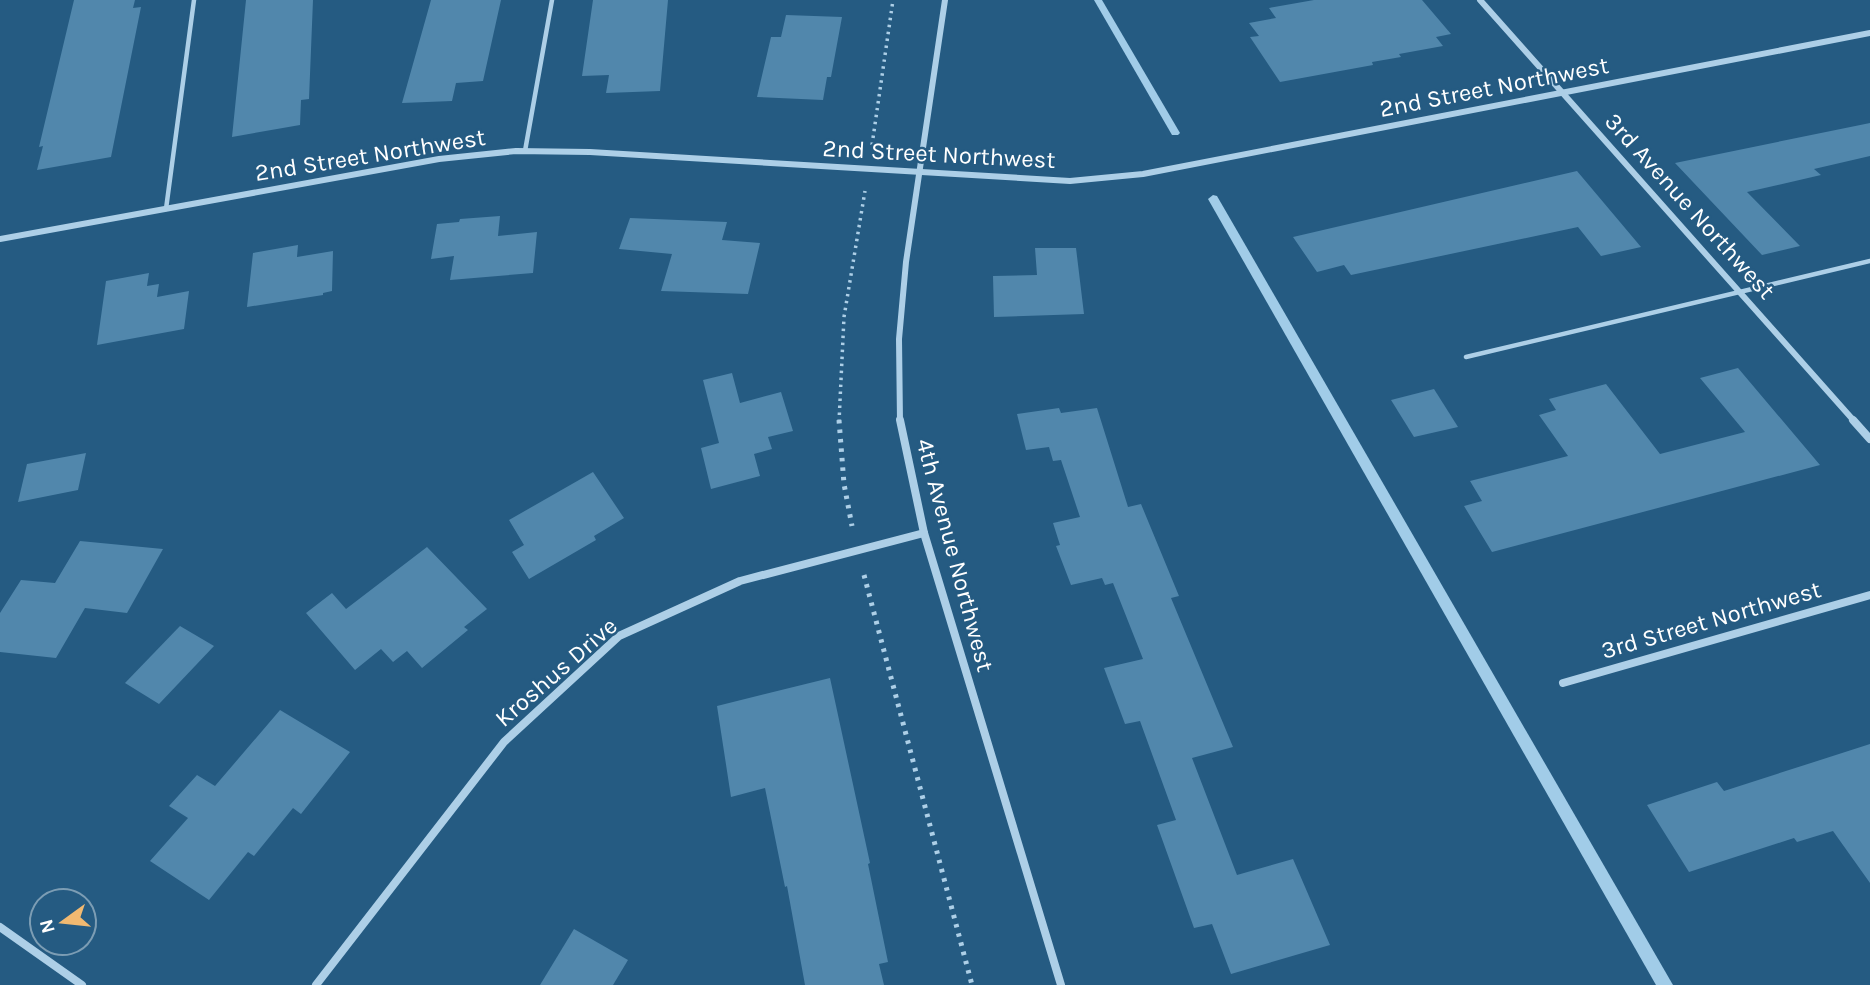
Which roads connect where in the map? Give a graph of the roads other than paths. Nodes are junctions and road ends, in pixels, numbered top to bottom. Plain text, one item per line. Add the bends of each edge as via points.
1 (194, 0) edge
2 (552, 0) edge
3 (945, 0) edge
4 (1480, 0) edge
5 (1870, 33) edge
6 (1564, 94) junction
7 (526, 151) junction
8 (921, 173) junction
9 (166, 209) junction
10 (0, 239) edge
11 (1870, 261) edge
12 (1742, 292) junction
13 (1466, 357) dead end
14 (1870, 439) edge
15 (924, 533) junction
16 (1870, 595) edge
17 (1563, 683) dead end
18 (0, 927) edge
19 (82, 985) edge
20 (316, 985) edge
21 (1061, 985) edge

1 - 9 lane
2 - 7 lane
3 - 8 street, 4th Avenue Northwest
4 - 6 street, 3rd Avenue Northwest
5 - 6 street, 2nd Street Northwest
6 - 8 street, 2nd Street Northwest via 1143,174 1070,181
6 - 12 street, 3rd Avenue Northwest
7 - 8 street, 2nd Street Northwest
7 - 9 street, 2nd Street Northwest via 439,159
8 - 15 street, 4th Avenue Northwest via 899,339 900,422
9 - 10 street, 2nd Street Northwest
11 - 12 lane
12 - 13 lane
12 - 14 street, 3rd Avenue Northwest
15 - 20 street, Kroshus Drive via 740,581 619,636 504,742
15 - 21 street, 4th Avenue Northwest
16 - 17 street, 3rd Street Northwest
18 - 19 street

